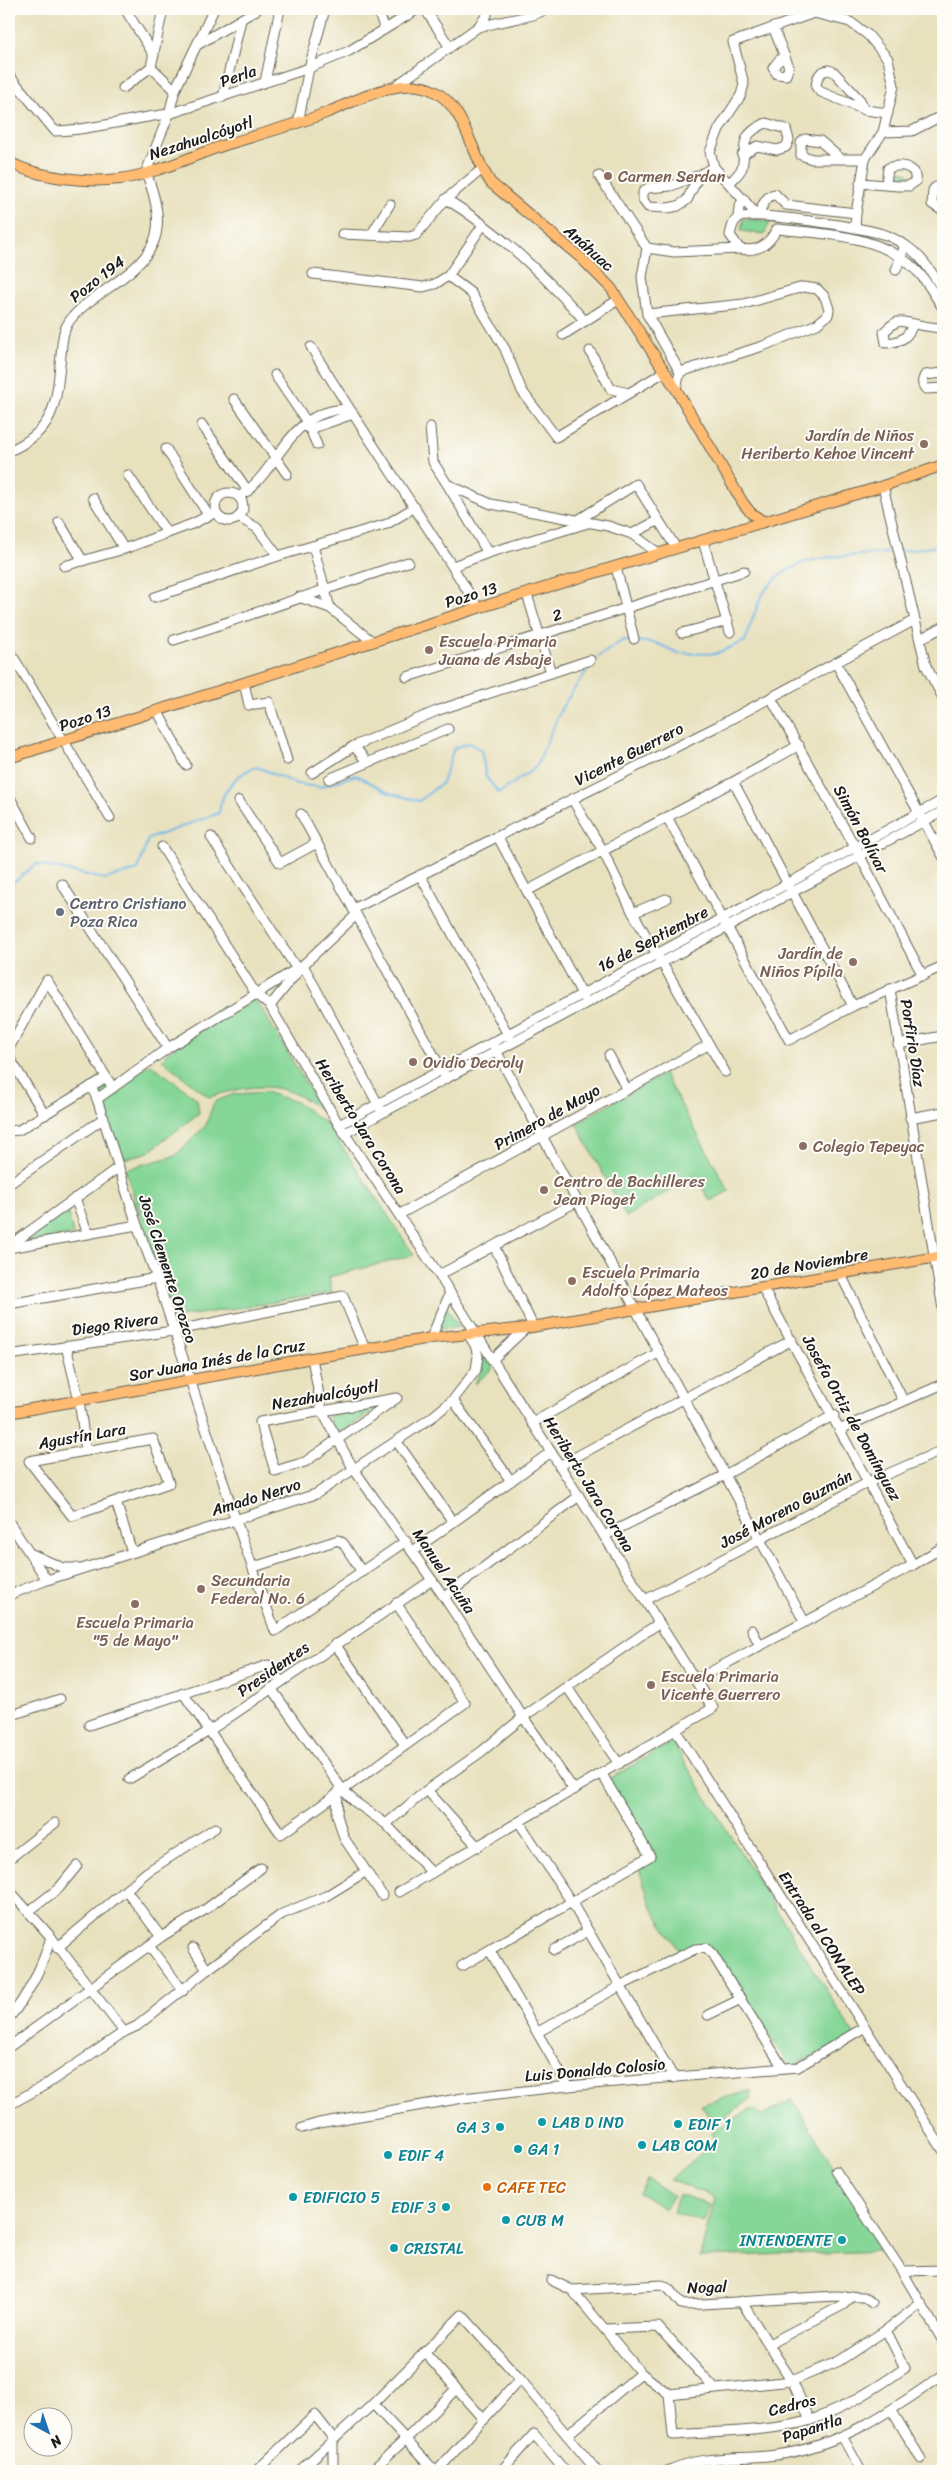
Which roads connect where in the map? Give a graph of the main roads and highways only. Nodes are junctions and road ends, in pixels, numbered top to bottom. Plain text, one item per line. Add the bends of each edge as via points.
1 (397, 85) joint
2 (9, 162) edge
3 (943, 465) edge
4 (764, 522) junction
5 (9, 758) edge
6 (938, 1257) edge
7 (472, 1334) joint
8 (9, 1413) edge

1 - 2 main road, Nezahualcóyotl via 298,123 120,179 55,177 24,170
1 - 4 main road, Anáhuac via 421,86 446,101 458,115 481,170 504,196 595,270 676,389 743,503
3 - 4 main road, Pozo 13
4 - 5 main road, Pozo 13 via 478,608
6 - 7 main road, 20 de Noviembre
7 - 8 main road, Sor Juana Inés de la Cruz via 364,1349

